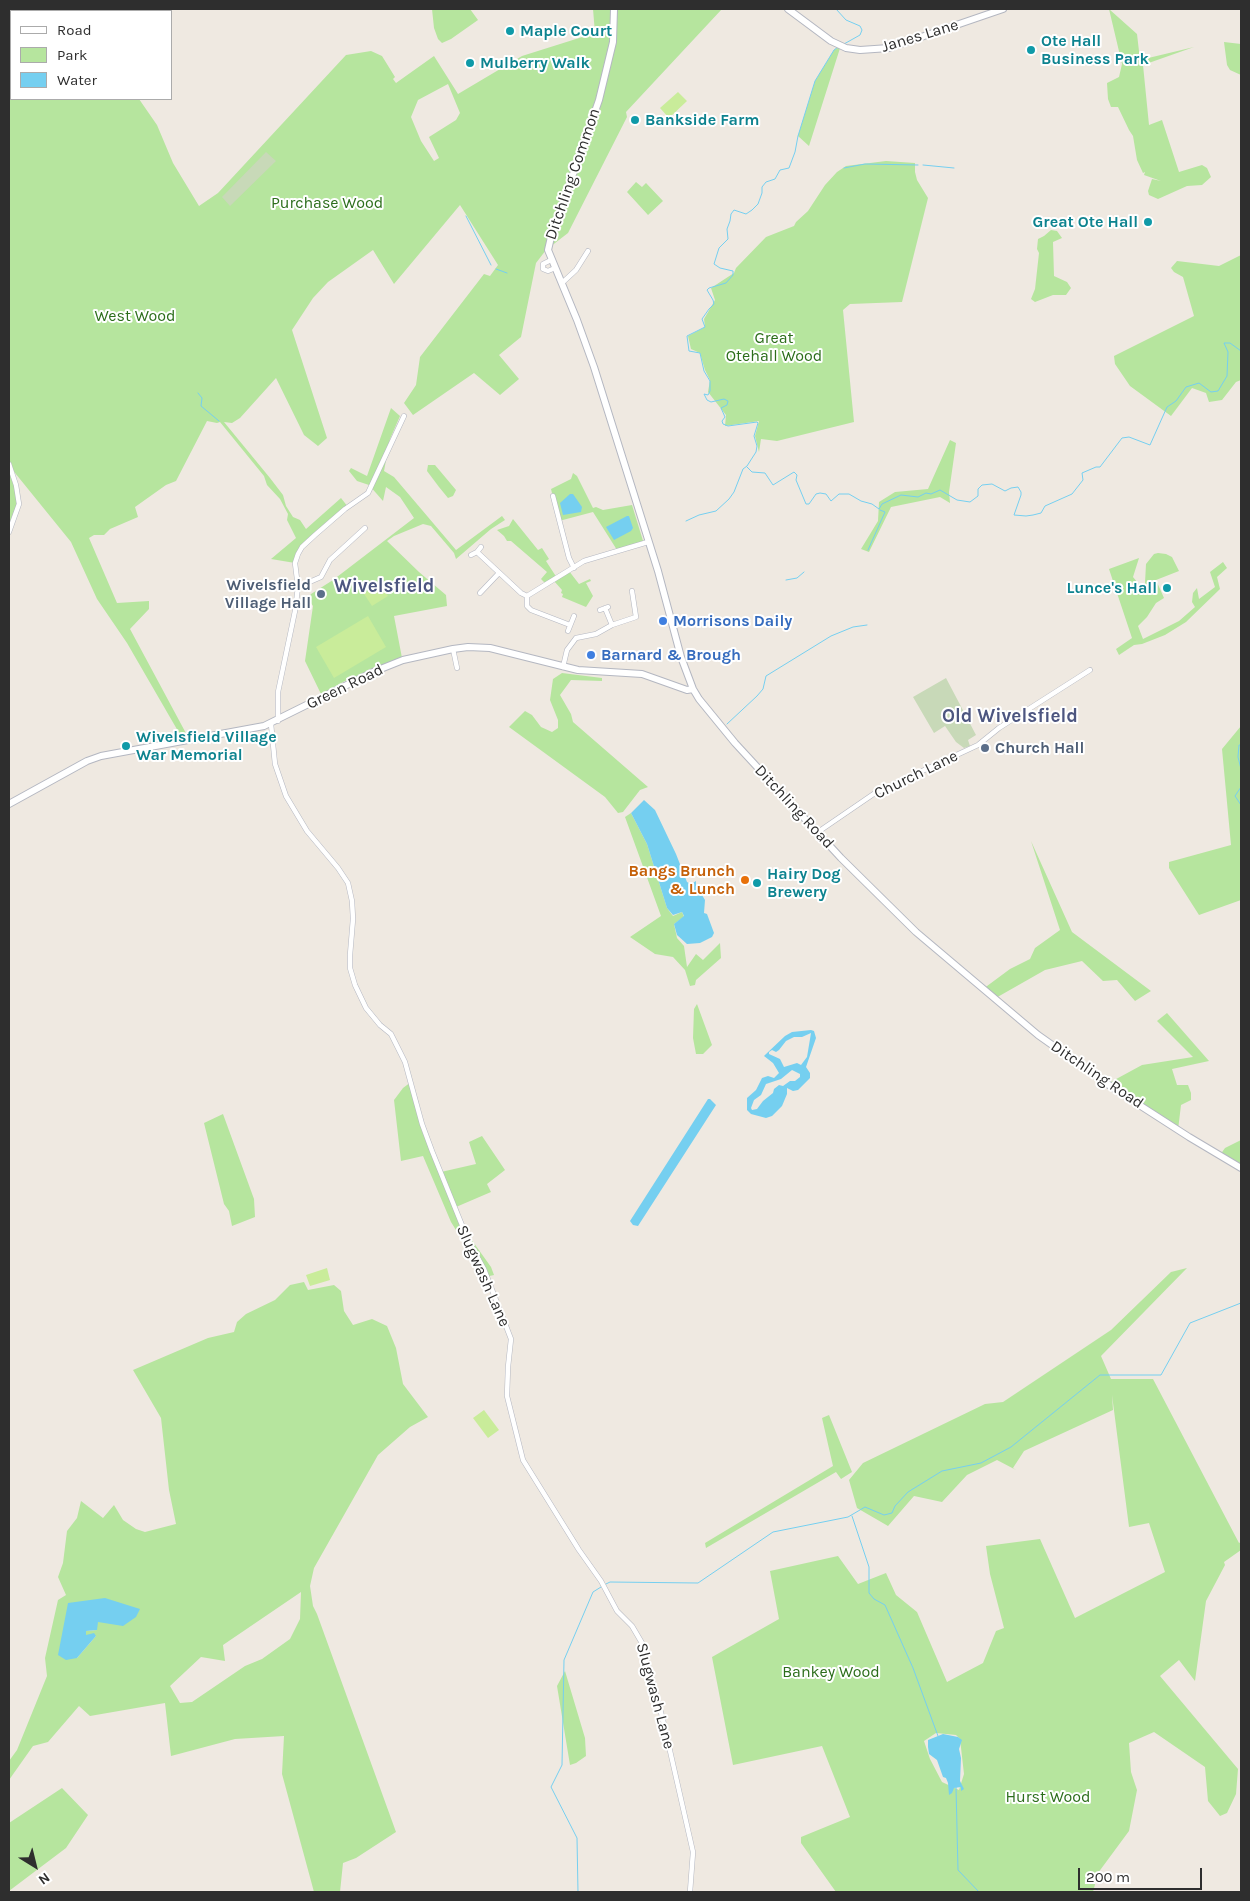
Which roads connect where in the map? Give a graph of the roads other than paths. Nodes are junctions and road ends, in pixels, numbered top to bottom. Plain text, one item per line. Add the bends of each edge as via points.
1 (614, 9) edge
2 (788, 9) edge
3 (1003, 9) edge
4 (588, 251) dead end
5 (551, 260) junction
6 (555, 268) junction
7 (562, 283) junction
8 (605, 402) joint
9 (404, 416) dead end
10 (9, 464) edge
11 (553, 496) dead end
12 (554, 502) junction
13 (548, 503) dead end
14 (365, 528) dead end
15 (9, 532) edge
16 (648, 542) junction
17 (481, 547) dead end
18 (477, 552) junction
19 (470, 555) dead end
20 (574, 568) junction
21 (499, 573) junction
22 (298, 587) junction
23 (632, 591) dead end
24 (480, 593) dead end
25 (527, 596) junction
26 (604, 608) dead end
27 (574, 616) dead end
28 (570, 625) junction
29 (612, 625) junction
30 (568, 631) dead end
31 (453, 649) junction
32 (563, 667) junction
33 (457, 668) dead end
34 (1090, 670) dead end
35 (693, 689) junction
36 (274, 722) junction
37 (9, 804) edge
38 (818, 832) junction
39 (1241, 1168) edge
40 (690, 1892) edge

1 - 5 main road, Ditchling Common via 610,58 599,100 551,237 548,248
2 - 3 main road, Janes Lane via 837,44 860,50 889,48
4 - 7 street via 588,258
5 - 6 main road, Ditchling Common
5 - 6 street via 543,264 544,269
6 - 7 main road, Ditchling Common
7 - 8 main road, Ditchling Common
8 - 16 main road, Ditchling Road
9 - 22 street, Slugwash Lane via 368,493 302,547 296,563
10 - 15 street via 19,504
11 - 12 street
12 - 13 street
12 - 20 street
14 - 22 street via 330,560 322,577
16 - 20 street via 584,561
16 - 35 main road, Ditchling Road
17 - 18 street
18 - 19 street
18 - 21 street
20 - 25 street
21 - 24 street
21 - 25 street
22 - 36 street, Slugwash Lane
23 - 29 street via 636,617
25 - 28 street via 531,610
26 - 29 street
27 - 28 street
28 - 30 street
29 - 32 street via 596,634 576,638 567,650
31 - 32 main road, Green Road via 490,648
31 - 33 street
31 - 36 main road, Green Road via 403,660 373,672
32 - 35 main road, Green Road via 598,673 642,674 687,690
34 - 38 street, Church Lane via 978,745 875,793
35 - 38 main road, Ditchling Road via 740,748
36 - 37 main road, Green Road via 248,730 100,756
36 - 40 street, Slugwash Lane via 275,764 286,796 307,831 348,884 353,919 350,968 355,985 366,1008 391,1034 399,1048 444,1183 484,1269 511,1339 507,1396 523,1460 601,1581 617,1612 632,1626 642,1643 693,1852
38 - 39 main road, Ditchling Road via 916,932 1038,1035 1116,1090

